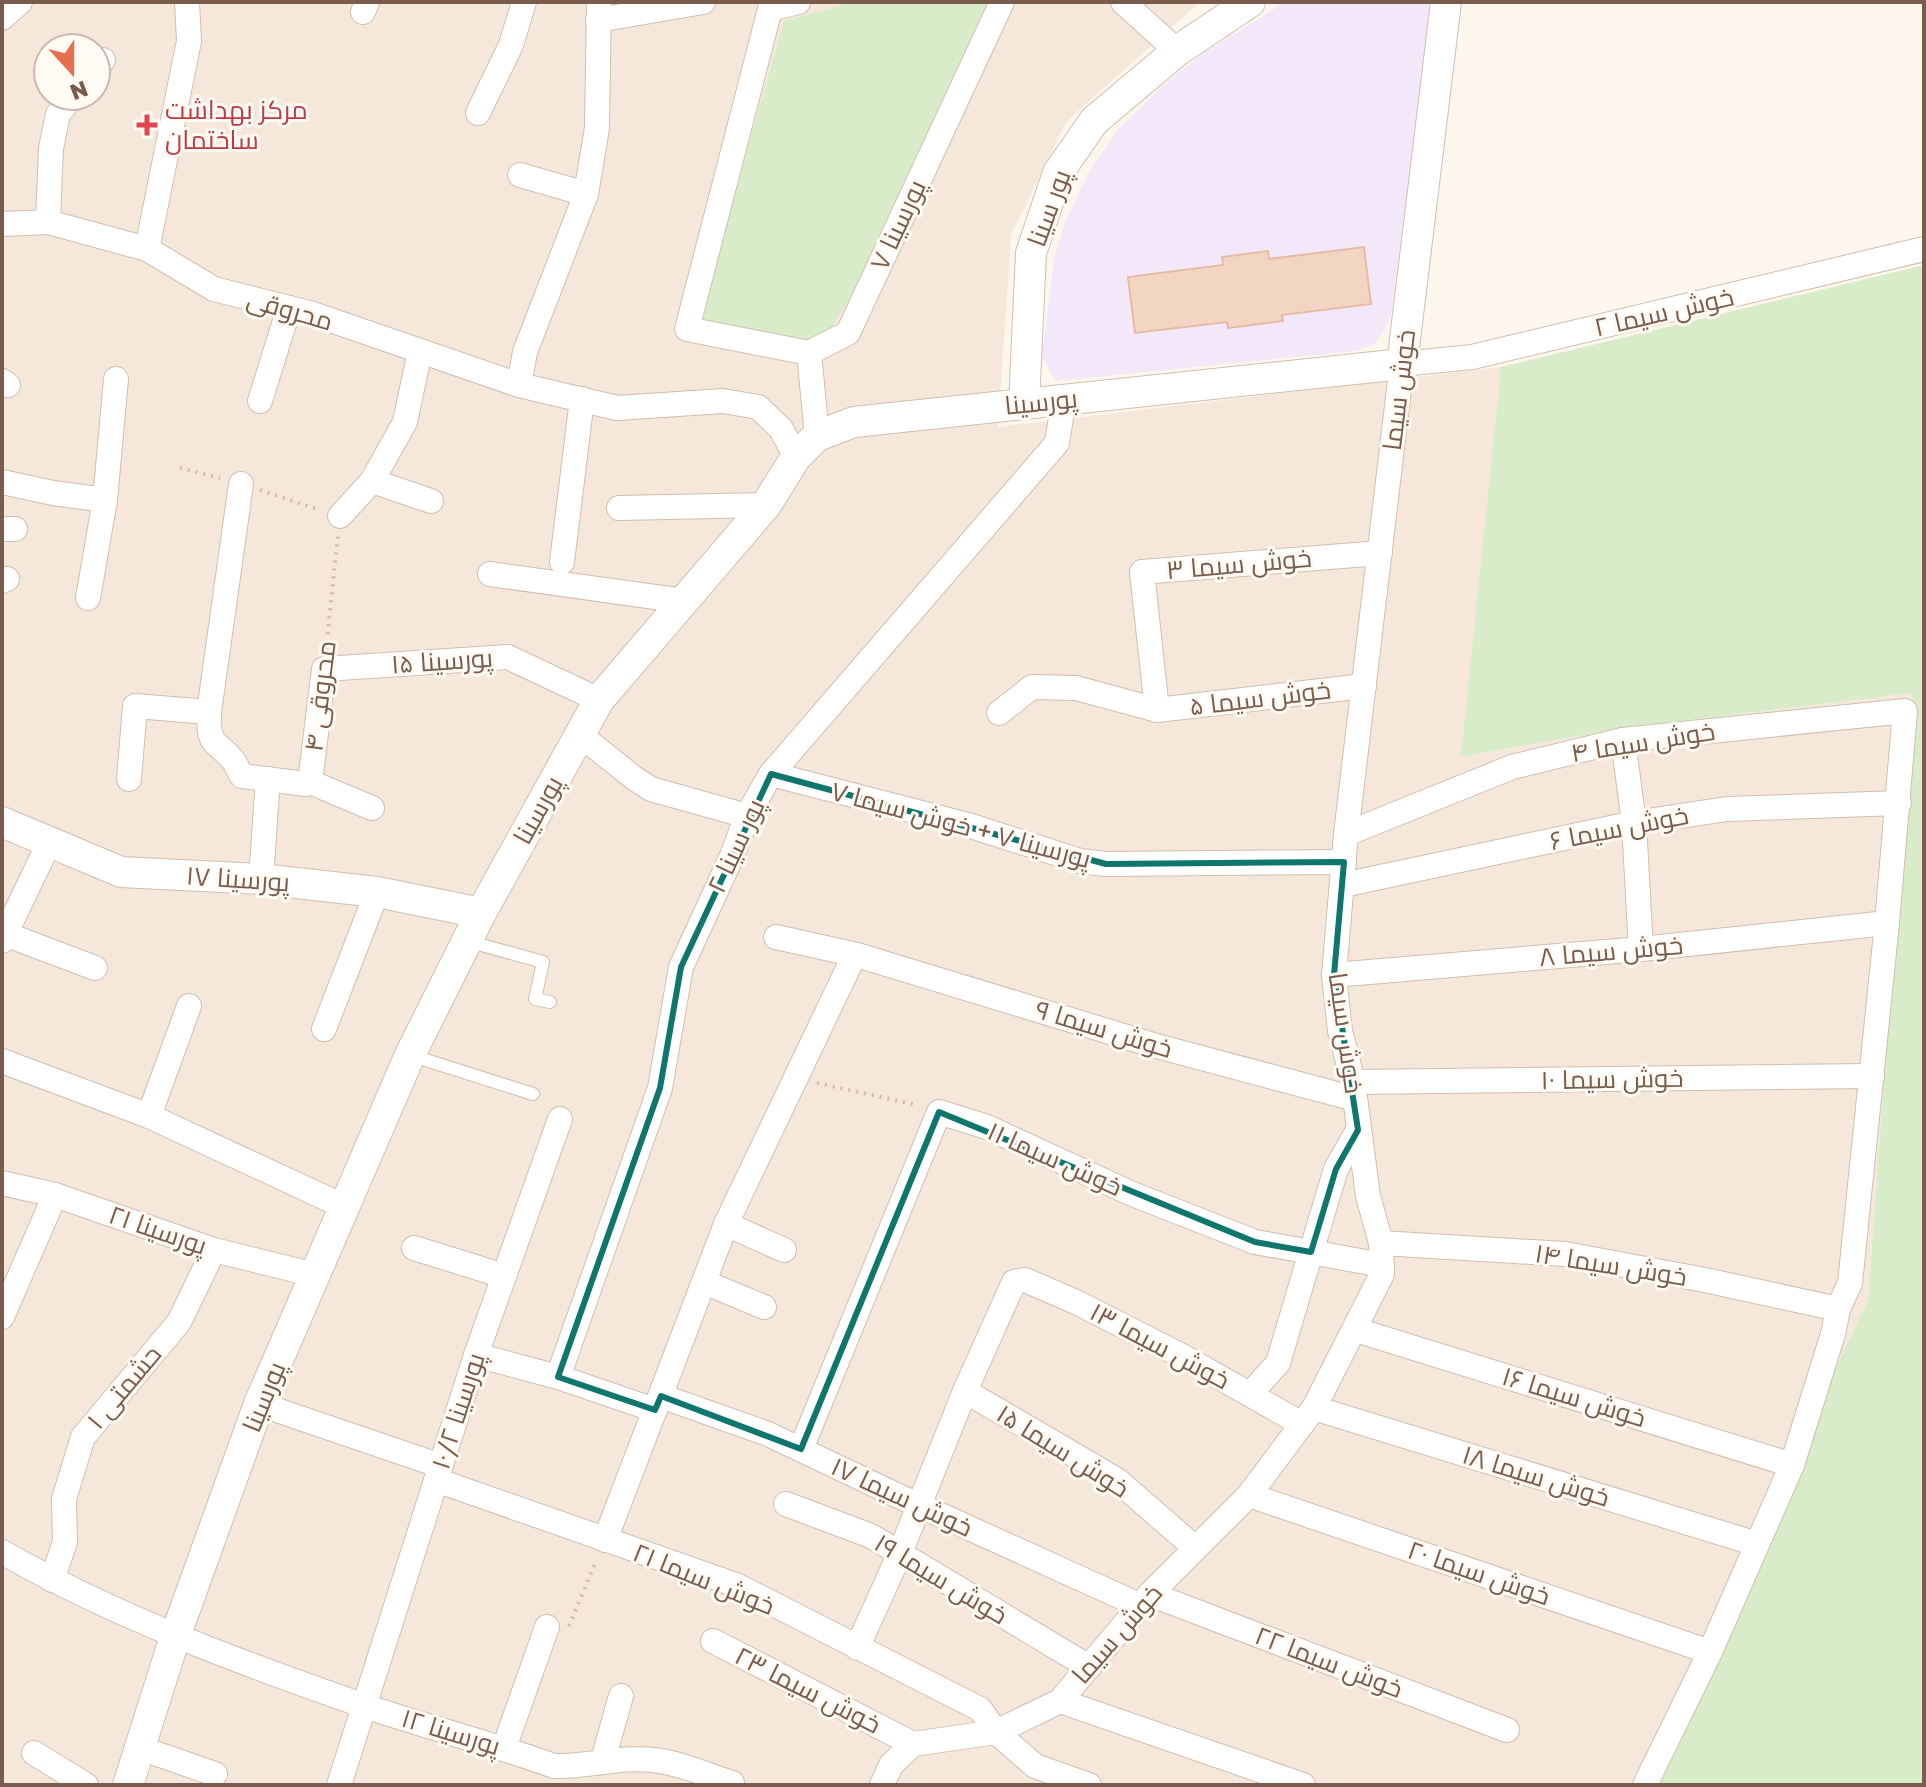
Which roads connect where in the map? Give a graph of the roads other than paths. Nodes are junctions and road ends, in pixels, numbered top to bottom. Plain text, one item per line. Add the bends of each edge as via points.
1 (20, 2) edge
2 (187, 2) edge
3 (524, 2) edge
4 (703, 2) edge
5 (798, 2) edge
6 (1002, 2) edge
7 (1123, 2) edge
8 (1250, 2) edge
9 (1446, 2) edge
10 (764, 6) edge
11 (599, 11) edge
12 (2, 18) edge
13 (1177, 51) junction
14 (60, 112) edge
15 (478, 113) dead end
16 (520, 175) dead end
17 (586, 194) junction
18 (48, 222) junction
19 (2, 224) edge
20 (147, 249) junction
21 (1924, 249) edge
22 (289, 308) junction
23 (420, 351) junction
24 (809, 353) junction
25 (1402, 364) junction
26 (116, 379) dead end
27 (519, 385) junction
28 (582, 399) junction
29 (1064, 399) junction
30 (260, 401) dead end
31 (1024, 404) junction
32 (806, 446) junction
33 (372, 481) junction
34 (2, 482) edge
35 (241, 484) dead end
36 (105, 500) junction
37 (431, 501) dead end
38 (766, 505) junction
39 (619, 508) dead end
40 (340, 516) road end
41 (1380, 553) junction
42 (562, 562) dead end
43 (490, 574) dead end
44 (88, 598) dead end
45 (684, 601) junction
46 (324, 669) joint
47 (1364, 686) junction
48 (599, 700) junction
49 (1157, 710) junction
50 (209, 712) junction
51 (999, 713) dead end
52 (579, 734) junction
53 (1623, 740) junction
54 (771, 774) junction
55 (129, 779) dead end
56 (268, 779) junction
57 (310, 782) junction
58 (1899, 803) junction
59 (372, 808) dead end
60 (747, 816) junction
61 (6, 818) edge
62 (1634, 823) junction
63 (1346, 834) junction
64 (50, 841) junction
65 (1343, 873) junction
66 (261, 879) junction
67 (377, 892) junction
68 (481, 913) junction
69 (1887, 923) junction
70 (776, 937) dead end
71 (4, 938) edge
72 (467, 941) junction
73 (1641, 949) junction
74 (854, 956) junction
75 (95, 968) dead end
76 (1334, 975) junction
77 (550, 1002) dead end
78 (189, 1006) dead end
79 (324, 1029) dead end
80 (410, 1055) junction
81 (2, 1061) edge
82 (1872, 1076) junction
83 (1354, 1091) junction
84 (533, 1094) dead end
85 (149, 1116) junction
86 (560, 1119) dead end
87 (1358, 1130) junction
88 (2, 1183) edge
89 (55, 1195) junction
90 (345, 1207) junction
91 (726, 1224) junction
92 (414, 1248) dead end
93 (214, 1250) junction
94 (784, 1250) dead end
95 (1311, 1252) junction
96 (1381, 1254) junction
97 (315, 1275) junction
98 (504, 1276) junction
99 (704, 1282) junction
100 (764, 1307) dead end
101 (1838, 1309) junction
102 (2, 1317) edge
103 (1356, 1330) junction
104 (476, 1355) junction
105 (558, 1377) junction
106 (965, 1391) junction
107 (1250, 1394) junction
108 (658, 1403) junction
109 (259, 1404) junction
110 (1308, 1416) junction
111 (801, 1449) junction
112 (1792, 1465) junction
113 (438, 1473) junction
114 (1249, 1495) junction
115 (786, 1504) dead end
116 (918, 1505) junction
117 (605, 1540) junction
118 (1757, 1544) junction
119 (1194, 1547) junction
120 (900, 1553) junction
121 (5, 1560) edge
122 (52, 1580) junction
123 (1146, 1600) junction
124 (547, 1627) road end
125 (175, 1637) junction
126 (713, 1641) dead end
127 (857, 1648) junction
128 (1710, 1652) junction
129 (1089, 1667) junction
130 (621, 1696) dead end
131 (1060, 1701) junction
132 (364, 1705) junction
133 (1507, 1730) dead end
134 (996, 1732) junction
135 (913, 1744) junction
136 (140, 1748) junction
137 (504, 1748) junction
138 (34, 1753) dead end
139 (603, 1760) junction
140 (215, 1774) dead end
141 (732, 1783) dead end
142 (86, 1785) edge
143 (128, 1785) edge
144 (339, 1785) edge
145 (882, 1785) edge
146 (1089, 1785) edge
147 (1303, 1785) edge
148 (1645, 1785) edge

1 - 12 street
2 - 20 street via 189,41
3 - 15 street via 511,45
4 - 11 street
5 - 10 street
6 - 24 street, پورسینا ۷ via 848,333
7 - 13 street
8 - 13 street, پور سینا
9 - 25 street, خوش سیما
10 - 24 street via 687,329
11 - 17 street via 597,128
13 - 31 street, پور سینا via 1094,121 1058,173 1031,253
14 - 18 street via 51,148
16 - 17 street
17 - 27 street via 525,352
18 - 19 street, محروقی
18 - 20 street, محروقی
20 - 22 street, محروقی via 214,289
21 - 25 street, خوش سیما ۲ via 1472,357
22 - 23 street, محروقی
22 - 30 street
23 - 27 street, محروقی
23 - 33 street via 405,422
24 - 32 street
25 - 29 street, پورسینا
25 - 41 street, خوش سیما
26 - 36 street
27 - 28 street, محروقی
28 - 32 street, محروقی via 617,408 723,401 758,407
28 - 42 street
29 - 31 street, پورسینا
29 - 54 street, پور سینا ۲ via 1057,443
31 - 32 street, پورسینا via 854,422
32 - 38 street, پورسینا
33 - 37 street
33 - 40 street
34 - 36 street
35 - 50 street, محروقی ۴
36 - 44 street
38 - 39 street
38 - 45 street, پورسینا
41 - 47 street, خوش سیما
41 - 49 street, خوش سیما ۳ via 1142,572
43 - 45 street
45 - 48 street, پورسینا
46 - 48 street, پورسینا ۱۵ via 508,657
46 - 57 street, محروقی ۴
47 - 49 street, خوش سیما ۵
47 - 63 street, خوش سیما
48 - 52 street, پورسینا
49 - 51 street via 1076,688 1032,687
50 - 55 street via 135,706
50 - 56 street, محروقی ۴ via 211,740 236,761 242,776
52 - 60 street via 651,789
52 - 68 street, پورسینا
53 - 58 street, خوش سیما ۴ via 1905,711
53 - 62 street
53 - 63 street, خوش سیما ۴ via 1512,767
54 - 60 street, پور سینا ۲
54 - 65 street, پورسینا ۷ + خوش سیما ۷ via 968,825 1080,861
56 - 57 street, محروقی ۴
56 - 66 street
57 - 59 street
58 - 62 street, خوش سیما ۶ via 1727,809
58 - 69 street
60 - 105 street, پور سینا ۲ via 681,967 660,1088
61 - 64 street, پورسینا ۱۷
62 - 65 street, خوش سیما ۶
62 - 73 street
63 - 65 street, خوش سیما
64 - 66 street, پورسینا ۱۷ via 121,872
64 - 71 street
65 - 76 street, خوش سیما
66 - 67 street, پورسینا ۱۷
67 - 68 street, پورسینا ۱۷
67 - 79 street
68 - 72 street, پورسینا
69 - 73 street, خوش سیما ۸
69 - 82 street
70 - 74 street, خوش سیما ۹
71 - 75 street
72 - 77 lane via 543,962 535,999
72 - 80 street, پورسینا
73 - 76 street, خوش سیما ۸
74 - 83 street, خوش سیما ۹ via 1153,1045
74 - 91 street
76 - 83 street, خوش سیما
78 - 85 street
80 - 84 lane
80 - 90 street, پورسینا
81 - 85 street
82 - 83 street, خوش سیما ۱۰
82 - 101 street via 1850,1283
83 - 87 street, خوش سیما
85 - 90 street
86 - 98 street, پورسینا ۱۰/۲
87 - 95 street via 1336,1169
87 - 96 street, خوش سیما
88 - 89 street, پورسینا ۲۱
89 - 93 street, پورسینا ۲۱
89 - 102 street
90 - 97 street, پورسینا
91 - 94 street
91 - 99 street
92 - 98 street
93 - 97 street, پورسینا ۲۱
93 - 122 street, حشمتی ۱ via 179,1322 83,1437 64,1499 65,1542
95 - 96 street, خوش سیما ۱۱
95 - 107 street via 1278,1363
95 - 111 street, خوش سیما ۱۱ via 1255,1242 1130,1193 987,1127 939,1112
96 - 101 street, خوش سیما ۱۴ via 1565,1254
96 - 103 street, خوش سیما via 1382,1274
97 - 109 street, پورسینا
98 - 104 street, پورسینا ۱۰/۲
99 - 100 street
99 - 108 street
101 - 112 street
103 - 110 street, خوش سیما
103 - 112 street, خوش سیما ۱۶
104 - 105 street, خوش سیما ۱۷
104 - 113 street, پورسینا ۱۰/۲
105 - 108 street, خوش سیما ۱۷
106 - 107 street, خوش سیما ۱۳ via 1014,1282 1025,1280
106 - 116 street
106 - 119 street, خوش سیما ۱۵ via 1117,1480
107 - 110 street, خوش سیما ۱۳
108 - 111 street, خوش سیما ۱۷ via 768,1434
108 - 117 street
109 - 113 street, خوش سیما ۲۱
109 - 125 street, پورسینا
110 - 114 street, خوش سیما
110 - 118 street, خوش سیما ۱۸
111 - 116 street, خوش سیما ۱۷
112 - 118 street
113 - 117 street, خوش سیما ۲۱
113 - 132 street, پورسینا ۱۰/۲
114 - 119 street, خوش سیما
114 - 128 street, خوش سیما ۲۰
115 - 120 street, خوش سیما ۱۹ via 871,1536
116 - 120 street
116 - 123 street, خوش سیما ۱۷
117 - 127 street, خوش سیما ۲۱ via 736,1585
118 - 128 street
119 - 123 street, خوش سیما
120 - 127 street
120 - 129 street, خوش سیما ۱۹
121 - 122 street, پورسینا ۱۲
122 - 125 street, پورسینا ۱۲
123 - 129 street, خوش سیما
123 - 133 street, خوش سیما ۲۲
124 - 137 street
125 - 132 street, پورسینا ۱۲
125 - 136 street, پورسینا
126 - 135 street, خوش سیما ۲۳
127 - 134 street, خوش سیما ۲۱ via 980,1709
128 - 148 street
129 - 131 street, خوش سیما
130 - 139 street
131 - 134 street, خوش سیما
131 - 147 street
132 - 137 street, پورسینا ۱۲
132 - 144 street, پورسینا ۱۰/۲
134 - 135 street, خوش سیما
134 - 146 street, خوش سیما ۲۱ via 1035,1766
135 - 145 street via 891,1765
136 - 140 street
136 - 143 street, پورسینا
137 - 139 street, پورسینا ۱۲ via 554,1766
138 - 142 street
139 - 141 street, پورسینا ۱۲ via 655,1760

